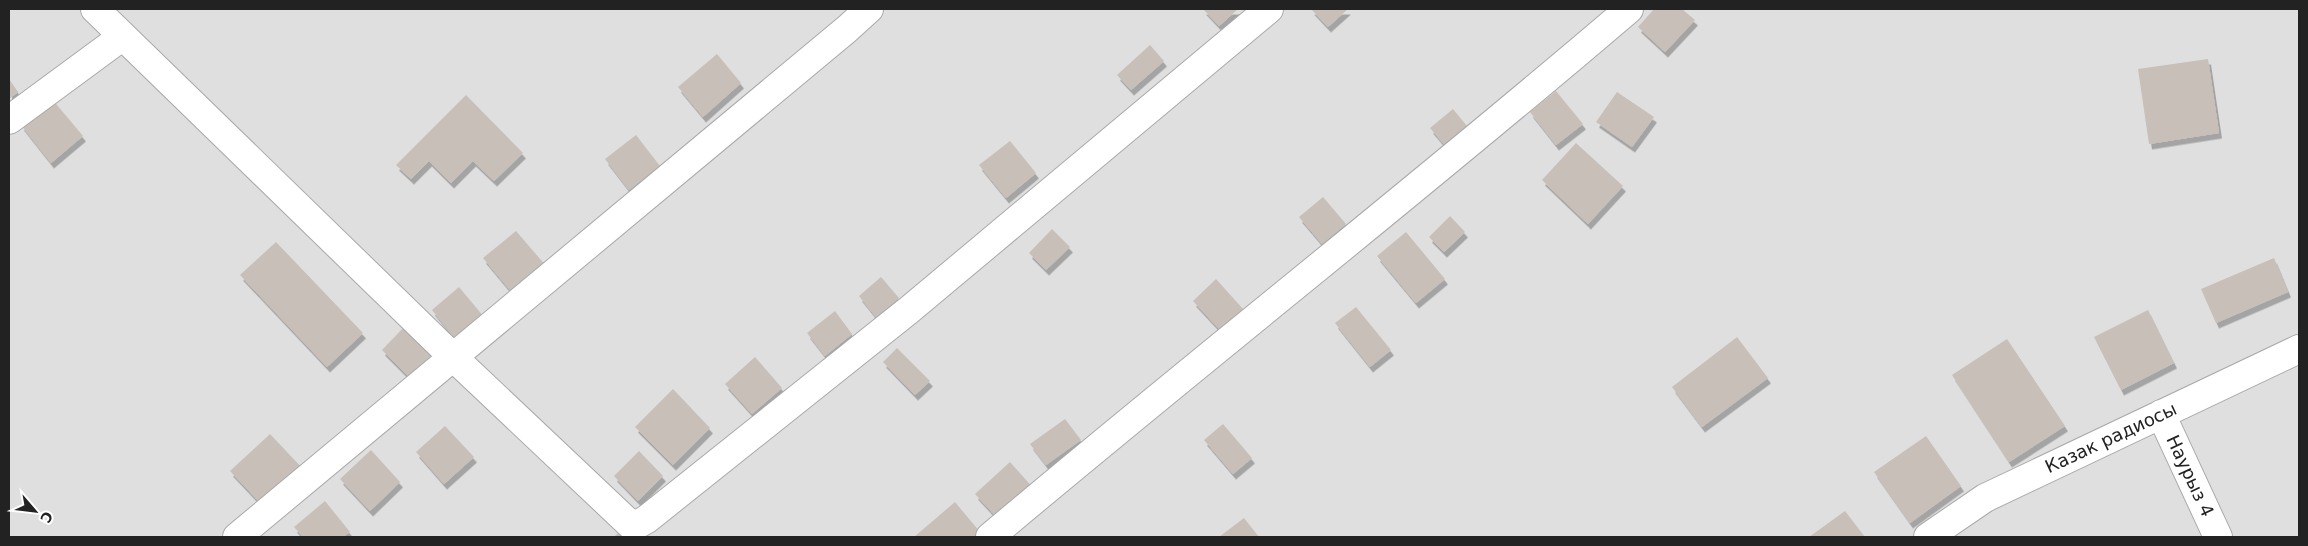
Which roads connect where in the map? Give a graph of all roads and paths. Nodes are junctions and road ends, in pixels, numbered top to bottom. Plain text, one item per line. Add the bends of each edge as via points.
1 (95, 9) edge
2 (869, 9) edge
3 (1269, 9) edge
4 (1629, 9) edge
5 (123, 36) junction
6 (9, 120) edge
7 (2299, 350) edge
8 (453, 357) junction
9 (2161, 414) junction
10 (638, 532) edge
11 (237, 537) edge
12 (990, 537) edge
13 (1928, 537) edge
14 (2218, 537) edge

1 - 5 street
2 - 8 street
3 - 10 street via 909,310 647,519
4 - 12 street via 1509,112 1109,436
5 - 6 street
5 - 8 street
7 - 9 street, Казак радиосы
8 - 10 street
8 - 11 street
9 - 13 street, Казак радиосы via 1985,498
9 - 14 street, Наурыз 4

